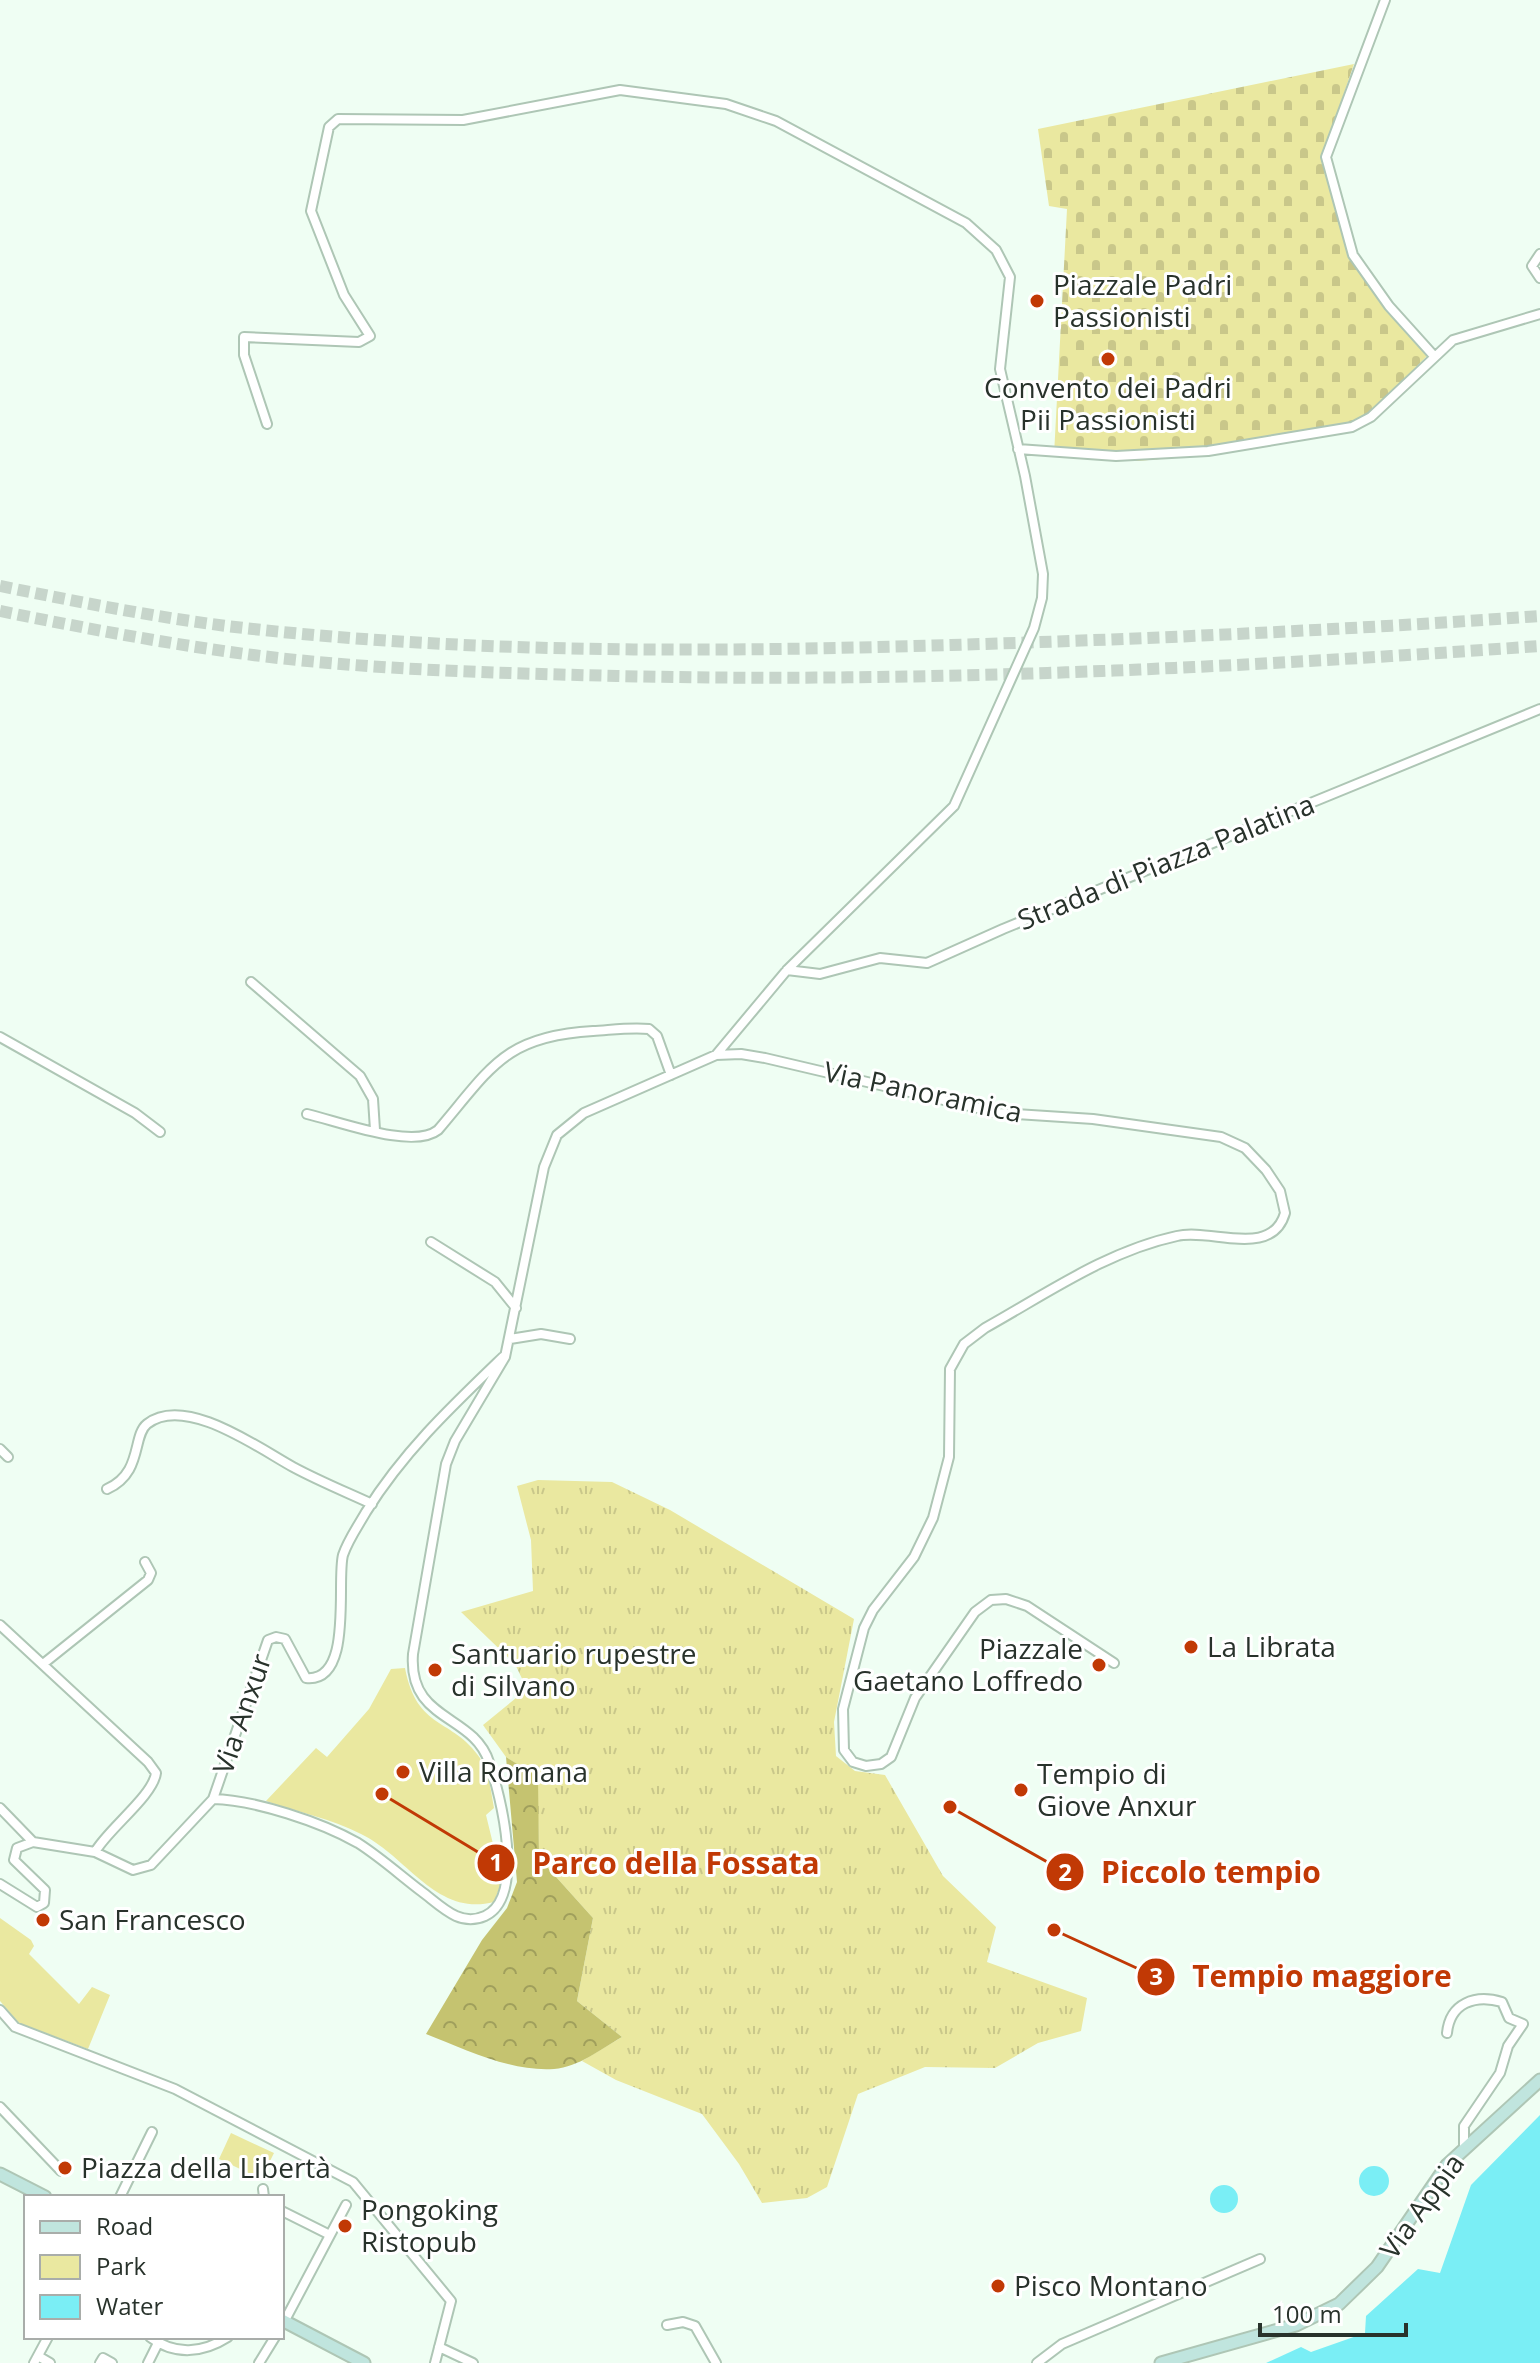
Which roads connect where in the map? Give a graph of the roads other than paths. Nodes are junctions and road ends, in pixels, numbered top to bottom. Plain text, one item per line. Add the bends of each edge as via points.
1 (1385, 0) edge
2 (1540, 254) edge
3 (1540, 278) edge
4 (1540, 314) edge
5 (1434, 356) junction
6 (267, 424) dead end
7 (1018, 449) junction
8 (1540, 709) edge
9 (787, 970) junction
10 (251, 982) dead end
11 (0, 1037) edge
12 (716, 1055) junction
13 (671, 1075) junction
14 (307, 1114) dead end
15 (375, 1130) junction
16 (160, 1132) dead end
17 (431, 1242) dead end
18 (516, 1308) junction
19 (510, 1339) junction
20 (570, 1339) dead end
21 (507, 1353) junction
22 (0, 1449) edge
23 (8, 1457) dead end
24 (107, 1489) dead end
25 (372, 1504) junction
26 (145, 1562) dead end
27 (0, 1625) edge
28 (1114, 1663) dead end
29 (43, 1664) junction
30 (213, 1799) junction
31 (0, 1808) edge
32 (33, 1842) junction
33 (95, 1852) junction
34 (0, 1884) edge
35 (0, 2010) edge
36 (1447, 2033) dead end
37 (1540, 2080) edge
38 (0, 2107) edge
39 (152, 2132) dead end
40 (1464, 2148) junction
41 (61, 2171) dead end
42 (0, 2174) edge
43 (41, 2195) edge
44 (121, 2195) edge
45 (346, 2205) dead end
46 (284, 2212) edge
47 (330, 2235) junction
48 (1260, 2259) dead end
49 (284, 2320) edge
50 (284, 2323) edge
51 (667, 2325) dead end
52 (47, 2339) edge
53 (224, 2339) edge
54 (274, 2339) edge
55 (154, 2340) edge
56 (439, 2347) junction
57 (36, 2360) edge
58 (50, 2363) edge
59 (100, 2363) edge
60 (112, 2363) edge
61 (148, 2363) edge
62 (259, 2363) edge
63 (364, 2363) edge
64 (435, 2363) edge
65 (473, 2363) edge
66 (716, 2363) edge
67 (1037, 2363) edge
68 (1161, 2363) edge

1 - 5 street via 1326,157 1353,255
2 - 3 street via 1532,266
4 - 5 street via 1466,334
5 - 7 street via 1371,417 1347,428 1227,449 1132,456
6 - 7 street via 244,355 244,337 359,342 370,336 342,290 311,211 332,122 463,120 625,90 726,104 763,115 959,219 987,241 1010,277 1000,369
7 - 9 street via 1042,567 1042,598 970,777 944,819
8 - 9 street, Strada di Piazza Palatina via 931,962 880,958 820,974
9 - 12 street
10 - 15 street via 360,1076 373,1099
11 - 16 street
12 - 13 street, Via Panoramica
12 - 28 street, Via Panoramica via 765,1058 999,1113 1216,1136 1245,1148 1274,1181 1285,1213 1265,1237 1193,1233 1142,1245 979,1331 964,1344 949,1376 950,1447 940,1499 914,1557 866,1623 846,1696 842,1744 847,1756 862,1766 876,1766 891,1757 915,1698 975,1612 991,1600 1027,1606
13 - 15 street via 657,1036 649,1029 550,1035 492,1065 427,1137
13 - 18 street, Via Panoramica via 584,1113 557,1135 546,1159
14 - 15 street
17 - 18 street via 495,1282
18 - 19 street, Via Panoramica
19 - 20 street via 541,1334
19 - 21 street, Via Panoramica
21 - 25 street, Via Anxur via 416,1441
21 - 30 street, Via Panoramica via 448,1458 413,1663 428,1705 470,1735 489,1762 508,1861 501,1902 482,1917 456,1916 346,1837 244,1803
22 - 23 street
24 - 25 street via 127,1473 145,1426 157,1418 178,1416 229,1431
25 - 30 street, Via Anxur via 342,1559 342,1611 328,1669 306,1678 285,1639 268,1640
26 - 29 street via 151,1573 148,1580
27 - 29 street
29 - 33 street via 156,1773
30 - 33 street, Via Anxur via 145,1869 133,1870
31 - 32 street
32 - 33 street, Via Anxur
32 - 34 street via 19,1846 14,1860 45,1890 44,1903 28,1905
35 - 56 street via 15,2027 175,2089 357,2184 450,2298
36 - 40 street via 1459,2006 1476,1999 1502,2002 1509,2018 1523,2024 1508,2046 1500,2073 1465,2122
37 - 40 main road, Via Appia
38 - 41 street
39 - 44 street
40 - 68 main road, Via Appia via 1433,2182 1377,2267 1339,2304 1296,2325
42 - 43 main road
45 - 47 street
46 - 47 street
47 - 49 street
48 - 67 street via 1062,2344
50 - 63 main road
51 - 66 street via 695,2326
52 - 57 street
53 - 55 street via 200,2350 176,2350
54 - 62 street
55 - 61 street
56 - 64 street
56 - 65 street
57 - 58 street
59 - 60 street via 103,2358

